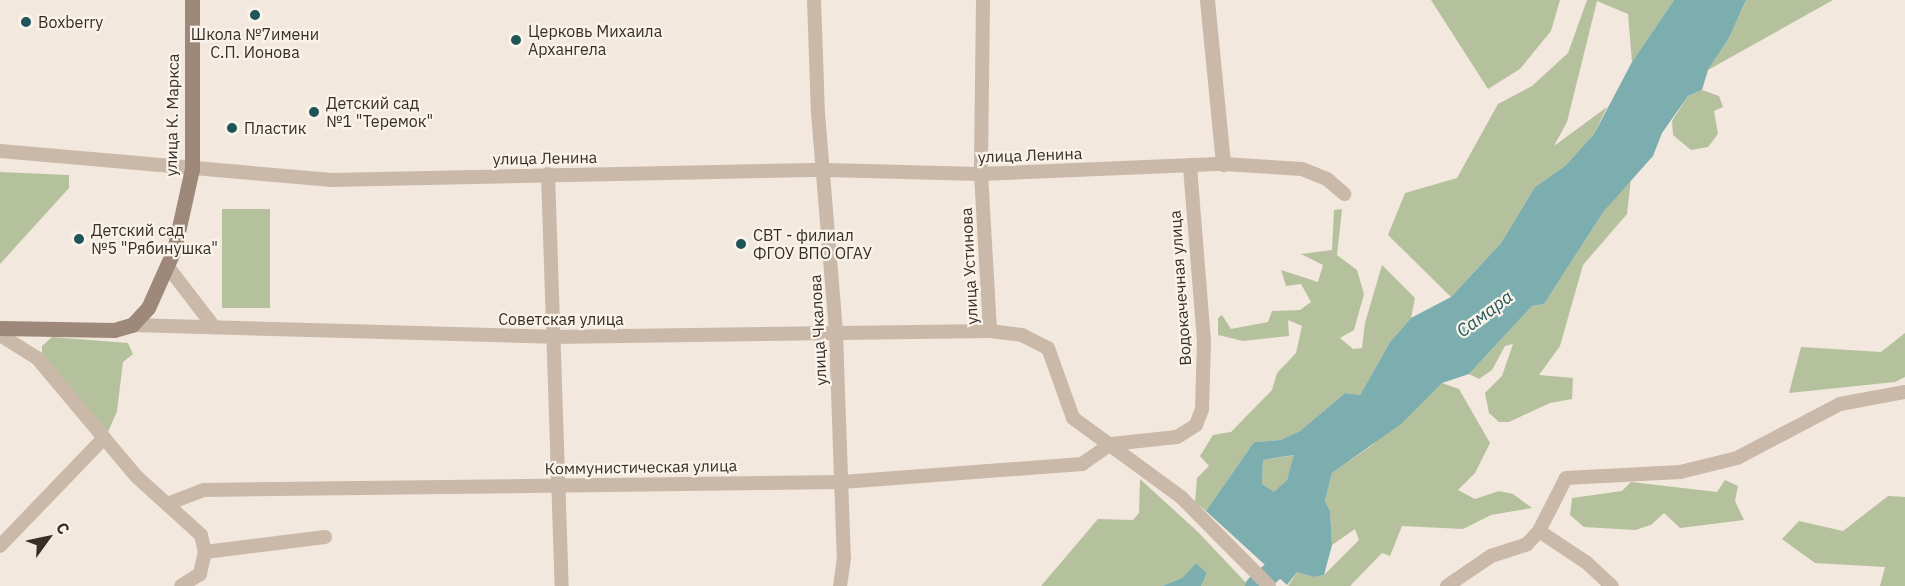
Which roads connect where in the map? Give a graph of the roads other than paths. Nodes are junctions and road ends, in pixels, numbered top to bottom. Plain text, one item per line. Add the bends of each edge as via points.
1 (192, 0) edge
2 (814, 0) edge
3 (983, 0) edge
4 (1207, 0) edge
5 (0, 151) edge
6 (1223, 164) junction
7 (1190, 166) junction
8 (192, 169) junction
9 (825, 170) junction
10 (548, 174) junction
11 (981, 174) junction
12 (1344, 194) dead end
13 (168, 267) junction
14 (132, 325) junction
15 (214, 327) junction
16 (0, 328) edge
17 (990, 331) junction
18 (836, 334) junction
19 (0, 335) edge
20 (552, 337) junction
21 (1905, 392) edge
22 (104, 438) junction
23 (1111, 444) junction
24 (842, 482) junction
25 (556, 485) junction
26 (167, 504) junction
27 (1539, 531) junction
28 (325, 537) dead end
29 (0, 546) edge
30 (205, 552) junction
31 (181, 586) edge
32 (562, 586) edge
33 (840, 586) edge
34 (1269, 586) edge
35 (1447, 586) edge
36 (1612, 586) edge

1 - 8 main road, улица К. Маркса
2 - 9 street, улица Чкалова
3 - 11 street, улица Устинова
4 - 6 street
5 - 8 street, улица Ленина
6 - 7 street, улица Ленина
6 - 12 street, улица Ленина via 1302,170 1327,179
7 - 11 street, улица Ленина
7 - 23 street, Водокачечная улица via 1204,341 1202,409 1196,425 1177,437
8 - 10 street, улица Ленина via 332,180
8 - 13 main road, улица К. Маркса
9 - 10 street, улица Ленина
9 - 11 street, улица Ленина
9 - 18 street, улица Чкалова
10 - 20 street
11 - 17 street, улица Устинова
13 - 14 main road, улица К. Маркса via 148,308
13 - 15 street
14 - 15 street, Советская улица
14 - 16 main road via 114,330
15 - 20 street, Советская улица
17 - 18 street, Советская улица
17 - 23 street, улица Устинова via 1022,335 1048,348 1073,418 1098,439
18 - 20 street, Советская улица
18 - 24 street, улица Чкалова
19 - 22 street via 37,358
20 - 25 street
21 - 27 street via 1840,404 1737,458 1692,469 1566,478
22 - 26 street via 137,477
22 - 29 street
23 - 24 street, Коммунистическая улица via 1082,464
23 - 34 street, улица Устинова via 1181,497
24 - 25 street, Коммунистическая улица
24 - 33 street, улица Чкалова via 844,558
25 - 26 street, Коммунистическая улица via 204,490
25 - 32 street
26 - 30 street via 201,535
27 - 35 street via 1527,544 1491,556
27 - 36 street via 1587,563
28 - 30 street
30 - 31 street via 200,574

